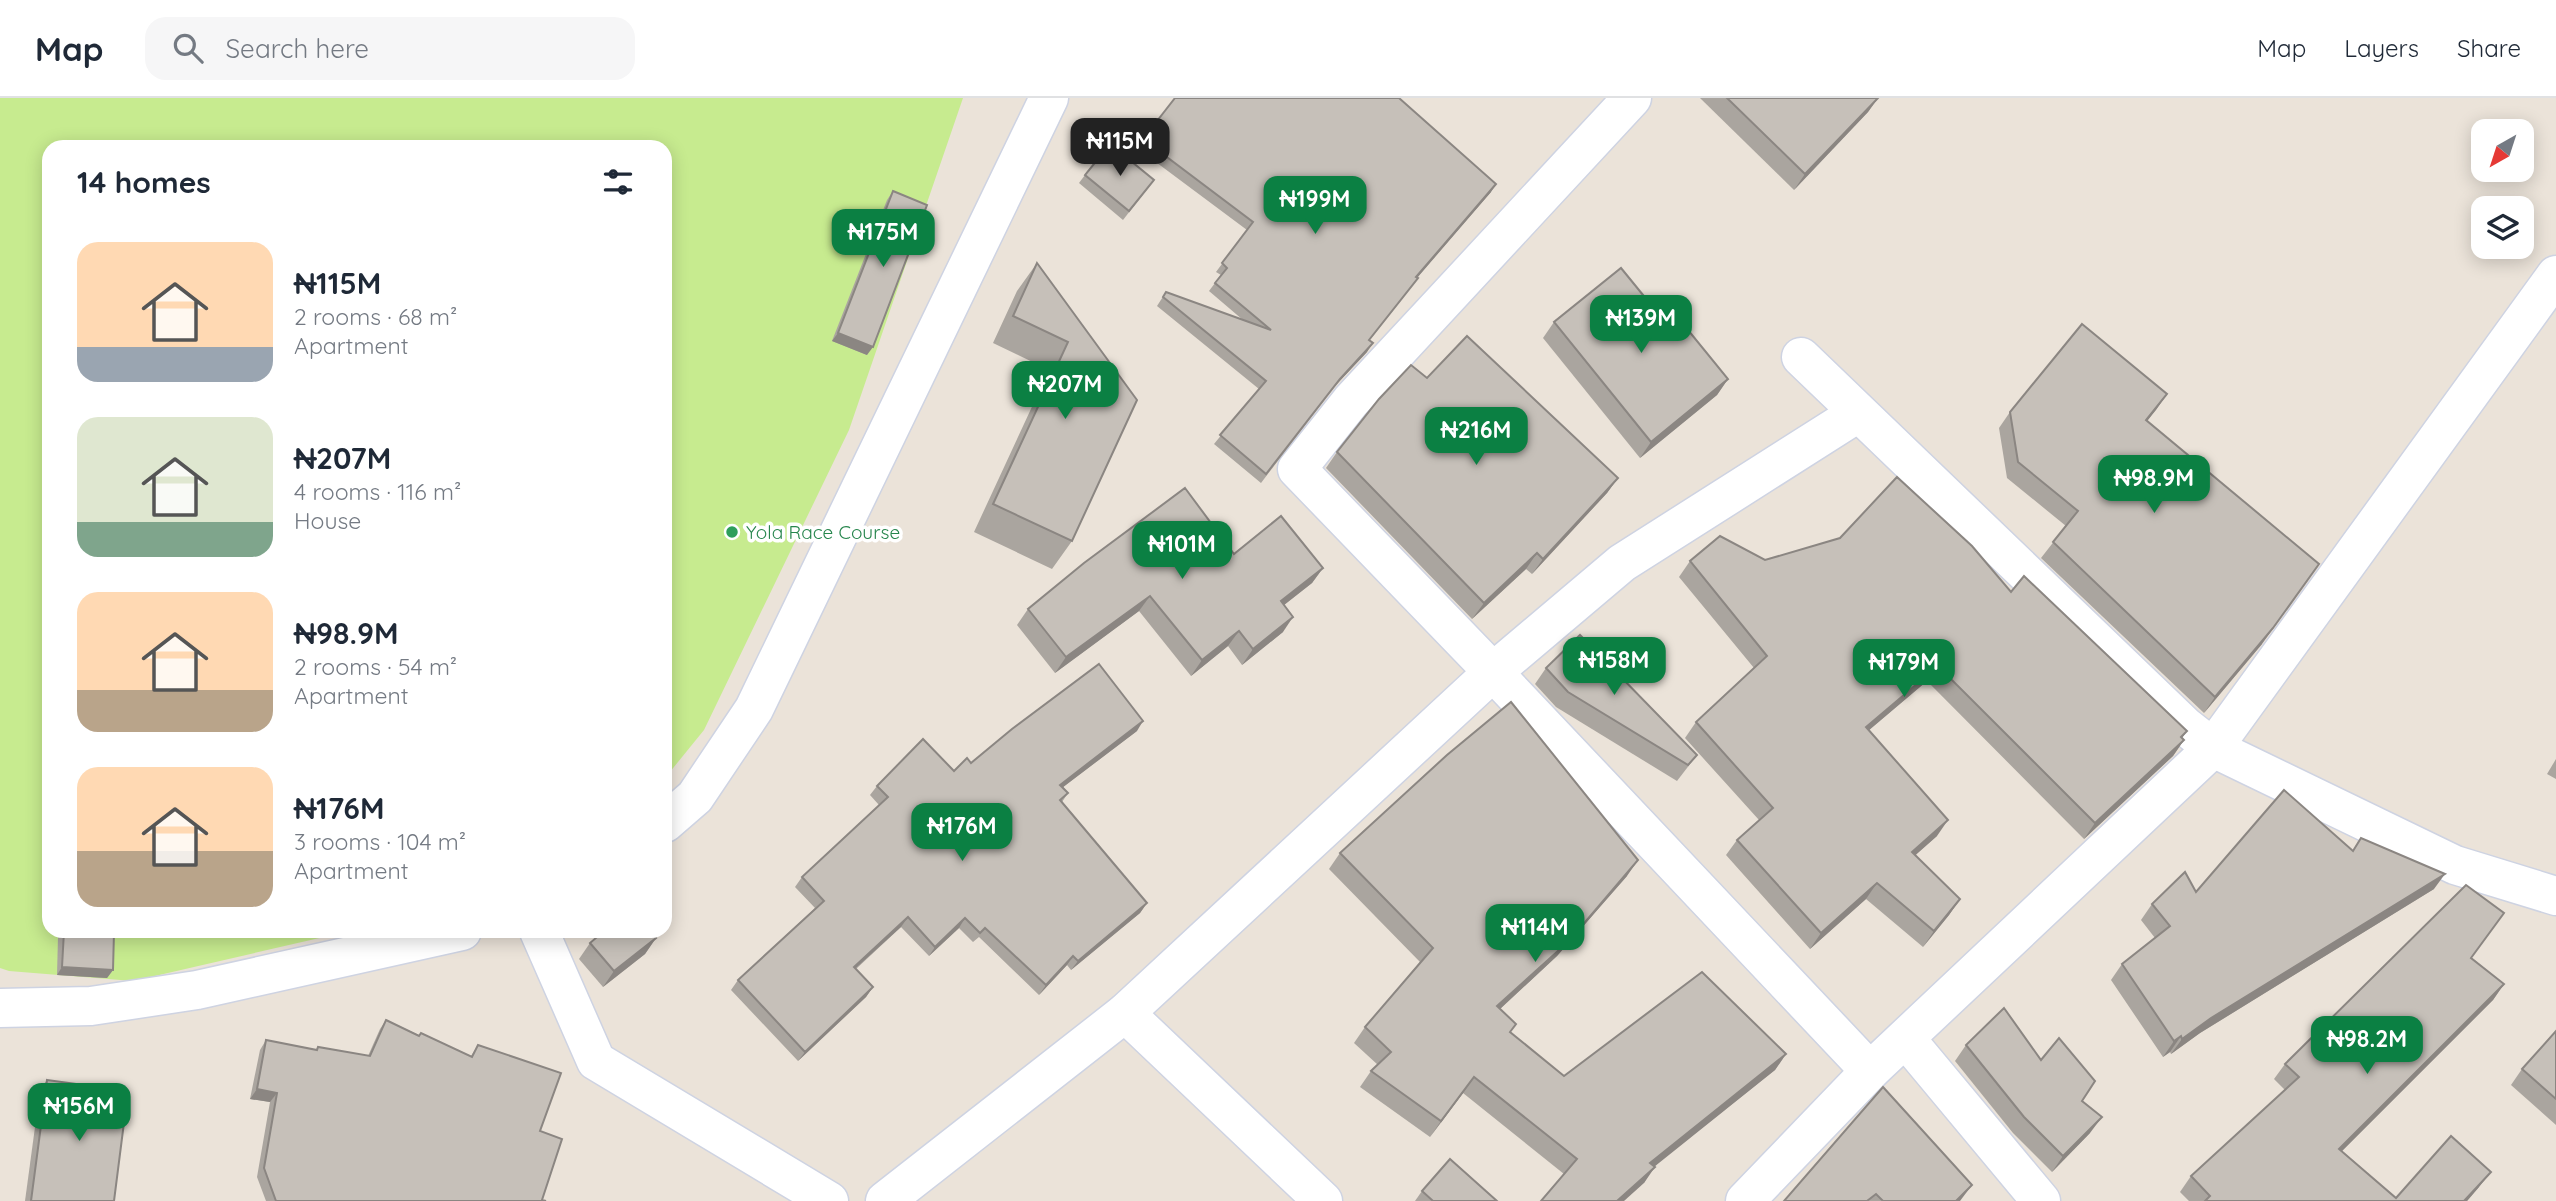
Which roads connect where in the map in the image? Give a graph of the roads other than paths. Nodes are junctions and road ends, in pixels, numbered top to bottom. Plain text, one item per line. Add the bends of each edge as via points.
1 (1049, 98) edge
2 (1632, 98) edge
3 (2556, 275) edge
4 (1801, 358) dead end
5 (1858, 413) junction
6 (1493, 671) junction
7 (2213, 748) junction
8 (672, 817) edge
9 (2556, 896) edge
10 (431, 938) edge
11 (542, 938) edge
12 (0, 1008) edge
13 (1125, 1013) junction
14 (1906, 1039) junction
15 (1870, 1071) junction
16 (829, 1201) edge
17 (886, 1201) edge
18 (1323, 1201) edge
19 (1745, 1201) edge
20 (2041, 1201) edge

1 - 8 street via 754,709 695,797
2 - 6 street via 1351,401 1297,469
3 - 7 street
4 - 5 street
5 - 6 street via 1622,563
5 - 7 street
6 - 13 street
6 - 15 street
7 - 9 street via 2455,865
7 - 14 street
10 - 12 street via 197,990 91,1006
11 - 16 street via 596,1060
13 - 17 street
13 - 18 street
14 - 15 street
14 - 20 street
15 - 19 street

